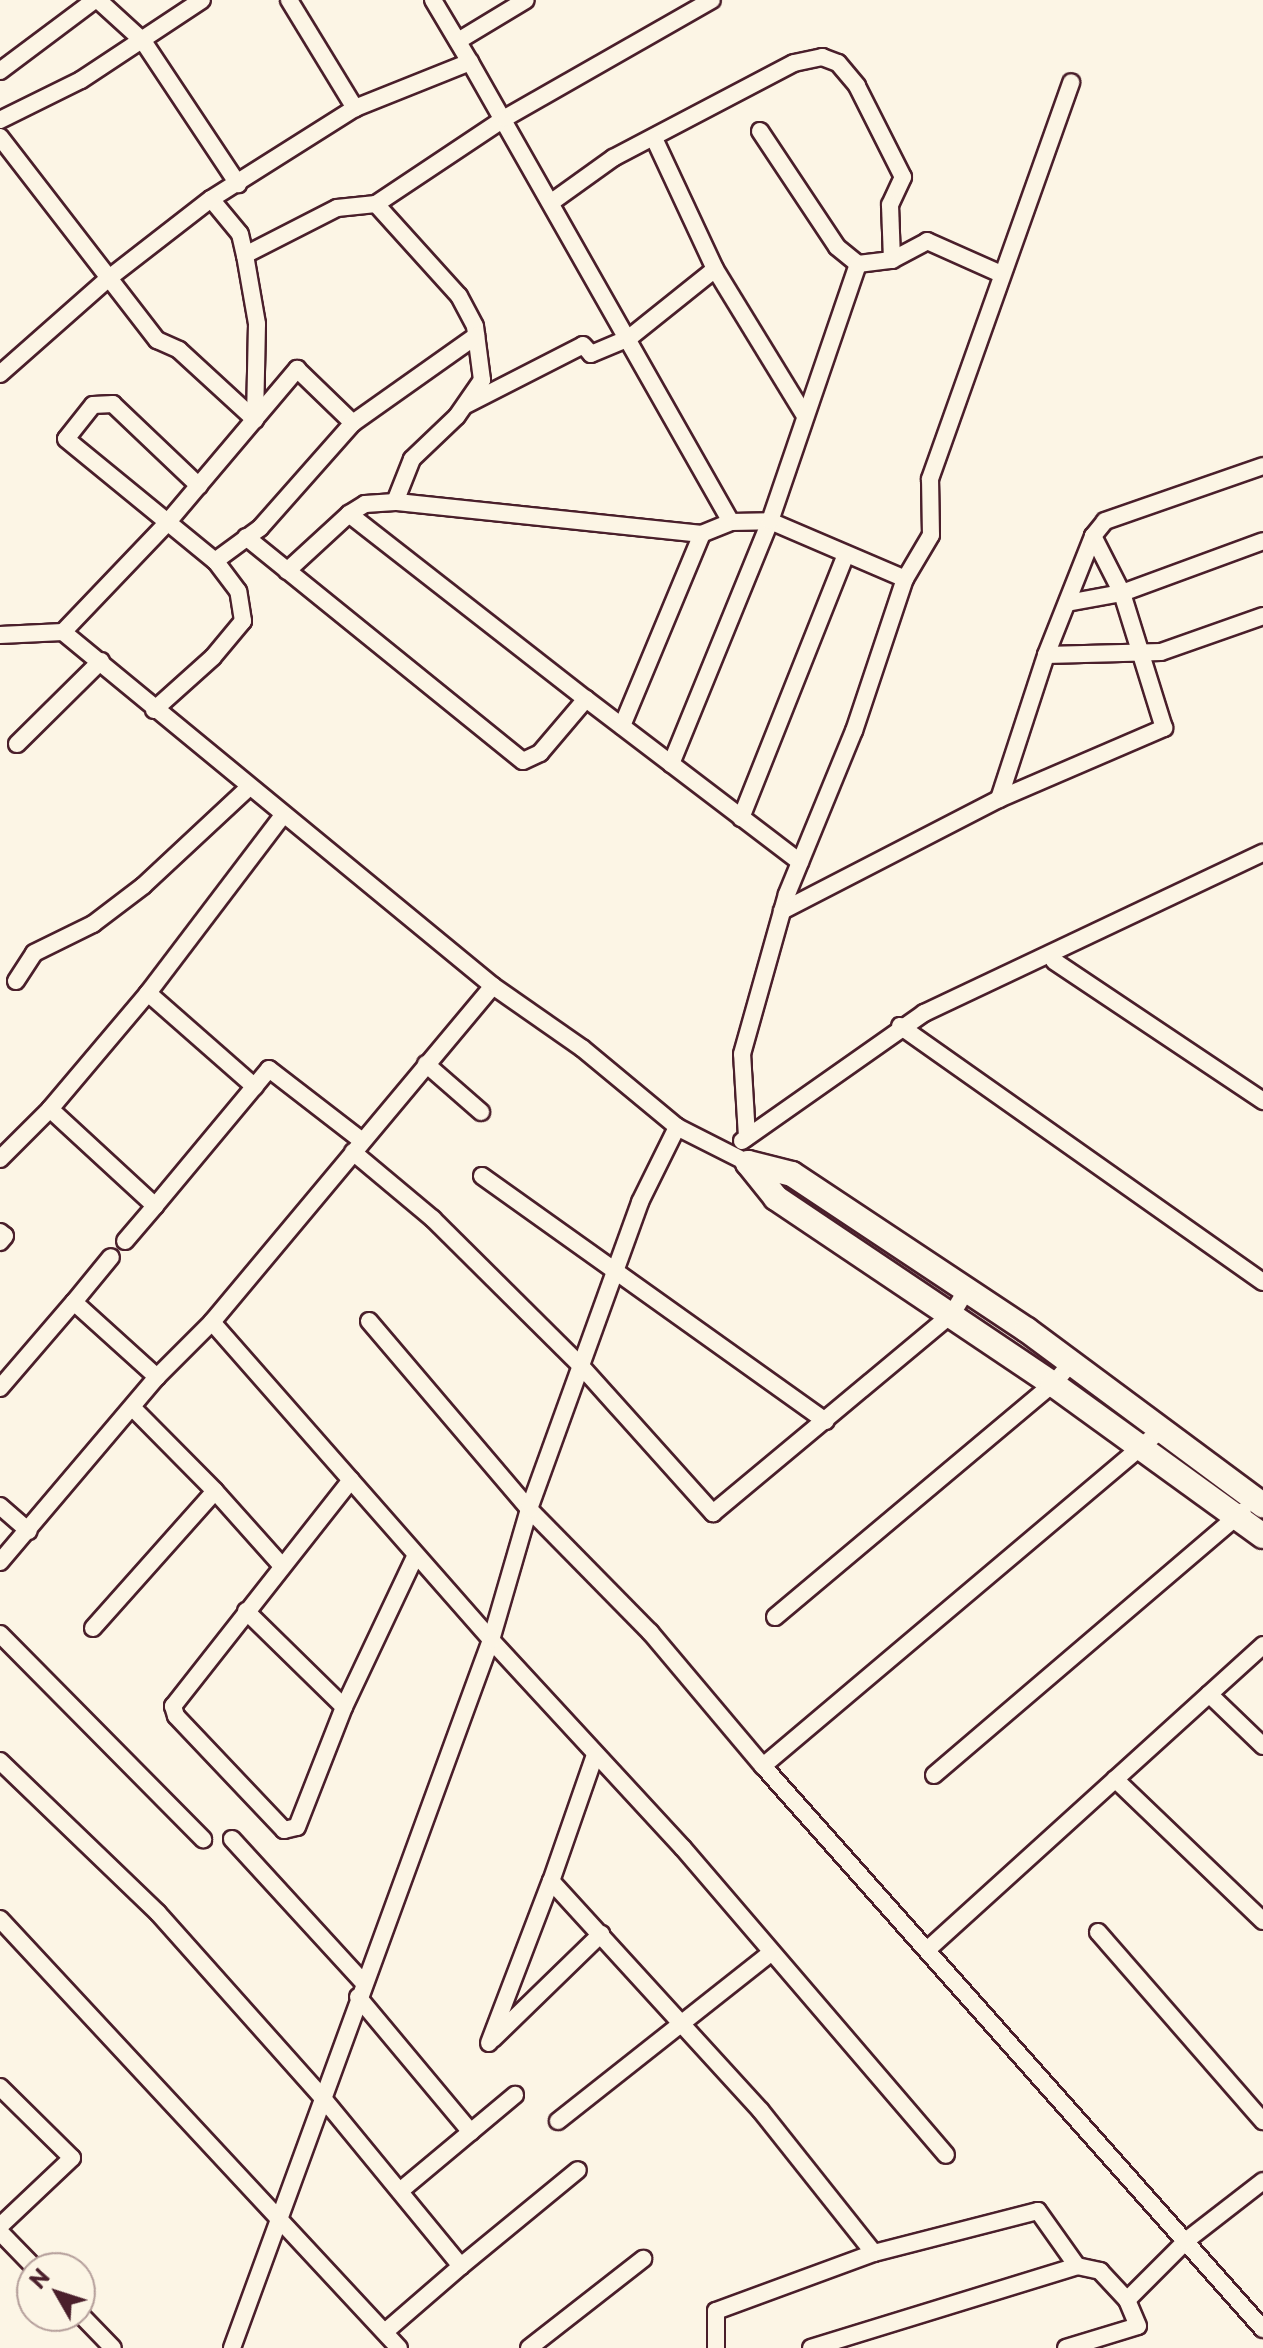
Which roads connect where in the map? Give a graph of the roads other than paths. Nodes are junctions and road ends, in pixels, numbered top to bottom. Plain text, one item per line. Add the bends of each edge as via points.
1 (97, 0) edge
2 (202, 0) edge
3 (289, 0) edge
4 (433, 0) edge
5 (526, 0) edge
6 (712, 0) edge
7 (143, 41) junction
8 (458, 41) junction
9 (470, 62) junction
10 (0, 71) edge
11 (1071, 82) dead end
12 (355, 108) junction
13 (0, 111) edge
14 (505, 118) junction
15 (0, 119) edge
16 (760, 131) dead end
17 (0, 137) edge
18 (654, 138) junction
19 (238, 184) junction
20 (211, 199) junction
21 (553, 201) junction
22 (376, 204) junction
23 (245, 255) junction
24 (892, 260) junction
25 (858, 264) junction
26 (715, 269) junction
27 (999, 273) junction
28 (109, 278) junction
29 (476, 336) junction
30 (629, 338) junction
31 (0, 374) edge
32 (464, 405) junction
33 (805, 416) junction
34 (255, 420) junction
35 (353, 423) junction
36 (1263, 466) edge
37 (199, 486) junction
38 (395, 502) junction
39 (349, 514) junction
40 (770, 521) junction
41 (731, 522) junction
42 (167, 523) junction
43 (702, 534) junction
44 (1093, 536) junction
45 (246, 537) junction
46 (1263, 541) edge
47 (846, 554) junction
48 (215, 561) junction
49 (287, 571) junction
50 (905, 579) junction
51 (1122, 593) junction
52 (1067, 603) junction
53 (1263, 616) edge
54 (63, 632) junction
55 (0, 635) edge
56 (1139, 653) junction
57 (1046, 655) junction
58 (101, 661) junction
59 (586, 699) junction
60 (154, 710) junction
61 (622, 726) junction
62 (17, 744) dead end
63 (671, 764) junction
64 (248, 788) junction
65 (999, 799) junction
66 (283, 815) junction
67 (741, 818) junction
68 (1263, 853) edge
69 (800, 862) junction
70 (782, 911) junction
71 (1054, 961) dead end
72 (16, 981) dead end
73 (493, 986) junction
74 (148, 993) junction
75 (900, 1026) junction
76 (426, 1064) junction
77 (255, 1087) junction
78 (1263, 1101) edge
79 (50, 1109) junction
80 (481, 1112) dead end
81 (677, 1127) junction
82 (747, 1137) junction
83 (357, 1146) junction
84 (738, 1157) junction
85 (0, 1159) edge
86 (482, 1176) dead end
87 (155, 1206) junction
88 (0, 1232) edge
89 (125, 1241) dead end
90 (0, 1242) edge
91 (111, 1257) dead end
92 (616, 1276) junction
93 (1263, 1282) edge
94 (966, 1291) junction
95 (74, 1302) junction
96 (952, 1314) junction
97 (369, 1321) dead end
98 (212, 1322) junction
99 (1071, 1363) junction
100 (581, 1366) junction
101 (157, 1377) junction
102 (1053, 1384) junction
103 (0, 1388) edge
104 (133, 1408) junction
105 (825, 1421) junction
106 (1161, 1430) junction
107 (1143, 1451) junction
108 (351, 1480) junction
109 (215, 1491) junction
110 (0, 1506) edge
111 (1252, 1506) edge
112 (529, 1509) junction
113 (29, 1531) junction
114 (1263, 1536) edge
115 (416, 1555) junction
116 (0, 1562) edge
117 (282, 1566) junction
118 (246, 1611) junction
119 (775, 1617) dead end
120 (93, 1628) dead end
121 (0, 1634) edge
122 (491, 1640) junction
123 (1263, 1645) edge
124 (1209, 1694) junction
125 (344, 1707) junction
126 (1263, 1746) edge
127 (595, 1755) junction
128 (0, 1761) edge
129 (763, 1766) junction
130 (934, 1775) dead end
131 (1115, 1779) junction
132 (203, 1839) dead end
133 (232, 1839) dead end
134 (551, 1881) junction
135 (0, 1919) edge
136 (1263, 1921) edge
137 (1098, 1932) dead end
138 (601, 1934) junction
139 (927, 1950) junction
140 (771, 1953) junction
141 (360, 1990) junction
142 (681, 2020) junction
143 (0, 2087) edge
144 (515, 2095) dead end
145 (322, 2097) junction
146 (558, 2121) dead end
147 (1263, 2121) edge
148 (471, 2132) junction
149 (946, 2155) dead end
150 (578, 2170) dead end
151 (1263, 2181) edge
152 (400, 2191) junction
153 (280, 2219) junction
154 (0, 2226) edge
155 (0, 2232) edge
156 (1187, 2240) junction
157 (19, 2252) edge
158 (874, 2253) junction
159 (643, 2259) dead end
160 (461, 2266) junction
161 (1077, 2266) junction
162 (1127, 2300) junction
163 (1263, 2329) edge
164 (96, 2330) edge
165 (386, 2331) junction
166 (233, 2347) edge
167 (113, 2348) edge
168 (399, 2348) edge
169 (529, 2348) edge
170 (716, 2348) edge
171 (811, 2348) edge
172 (1066, 2348) edge

1 - 7 street
1 - 10 street
2 - 7 street
3 - 12 street
4 - 8 street
5 - 8 street
6 - 14 street
7 - 15 street
7 - 19 street
8 - 9 street
9 - 12 street
9 - 14 street
11 - 27 street
12 - 19 street
13 - 15 street
14 - 21 street
14 - 22 street
16 - 25 street via 837,247
17 - 28 street
18 - 21 street via 613,158
18 - 24 street via 794,63 822,57 838,63 884,132 903,177 890,205
18 - 26 street
19 - 20 street
20 - 23 street via 240,234
20 - 28 street
21 - 30 street
22 - 23 street via 337,208
22 - 29 street via 459,296
23 - 34 street via 257,324
24 - 25 street
24 - 27 street via 927,241
25 - 33 street
26 - 30 street
26 - 33 street
27 - 50 street via 930,479 931,535
28 - 31 street
28 - 34 street via 157,340 179,350
29 - 32 street via 482,380
29 - 35 street
30 - 32 street via 591,354 583,345
30 - 41 street
32 - 38 street via 412,459
33 - 40 street
34 - 35 street via 297,369
34 - 37 street
35 - 45 street via 260,528
36 - 44 street via 1105,521
37 - 42 street
37 - 42 street via 113,404 93,405 66,439
38 - 39 street via 365,504
38 - 43 street
39 - 49 street
39 - 59 street
40 - 41 street
40 - 47 street
40 - 63 street
41 - 43 street
42 - 48 street
42 - 54 street
43 - 61 street
44 - 51 street
44 - 52 street
45 - 48 street
45 - 49 street
46 - 51 street
47 - 50 street
47 - 67 street
48 - 60 street via 238,591 243,621 213,657
49 - 59 street via 523,761 540,753
50 - 69 street via 854,731
51 - 52 street
51 - 56 street
52 - 57 street
53 - 56 street via 1161,652
54 - 55 street
54 - 58 street
56 - 57 street
56 - 65 street via 1164,728
57 - 65 street
58 - 60 street
58 - 62 street
59 - 61 street
60 - 64 street
61 - 63 street
63 - 67 street
64 - 66 street
64 - 72 street via 143,886 93,924 34,953
65 - 70 street
66 - 73 street
66 - 74 street
67 - 69 street
68 - 75 street via 1045,952
69 - 70 street
70 - 82 street via 742,1054
71 - 78 street
73 - 76 street
73 - 81 street via 582,1048
74 - 77 street
74 - 79 street
75 - 82 street
75 - 93 street
76 - 80 street
76 - 83 street
77 - 83 street via 269,1069
77 - 87 street
79 - 85 street
79 - 87 street
81 - 84 street
81 - 92 street via 640,1202
82 - 84 street
83 - 98 street
83 - 100 street
84 - 94 street via 792,1174
84 - 96 street via 776,1198
86 - 92 street
87 - 89 street
88 - 90 street via 5,1236
91 - 95 street
92 - 100 street
92 - 105 street
94 - 96 street
94 - 99 street
95 - 101 street
95 - 103 street
96 - 102 street
96 - 105 street
97 - 112 street
98 - 101 street
98 - 108 street
99 - 102 street
99 - 106 street
100 - 105 street via 713,1513
100 - 112 street
101 - 104 street
102 - 107 street
102 - 119 street
104 - 109 street
104 - 113 street
106 - 107 street
106 - 111 street
107 - 111 street
107 - 129 street
108 - 115 street
108 - 117 street
109 - 117 street
109 - 120 street
110 - 113 street
111 - 114 street
111 - 130 street
112 - 122 street
112 - 129 street via 650,1632
113 - 116 street
115 - 122 street
115 - 125 street
117 - 118 street
118 - 125 street
118 - 125 street via 173,1706 176,1716 284,1830 297,1827
121 - 132 street
122 - 127 street
122 - 141 street
123 - 124 street
124 - 126 street
124 - 131 street
127 - 134 street
127 - 140 street
128 - 145 street via 158,1913
129 - 139 street
131 - 136 street
131 - 139 street
133 - 141 street
134 - 138 street
134 - 138 street via 489,2043
135 - 153 street
137 - 147 street
138 - 142 street
139 - 156 street
140 - 142 street
140 - 149 street
141 - 145 street via 331,2085
141 - 148 street
142 - 146 street
142 - 158 street
143 - 154 street via 72,2158
144 - 148 street
145 - 152 street
145 - 153 street
148 - 152 street
150 - 160 street
151 - 156 street
152 - 160 street
153 - 165 street
153 - 166 street
155 - 157 street
156 - 162 street
156 - 163 street
158 - 161 street via 1038,2211
158 - 170 street via 716,2311
159 - 169 street
160 - 165 street
161 - 162 street via 1100,2271
161 - 171 street
162 - 172 street via 1138,2326
164 - 167 street
165 - 168 street

